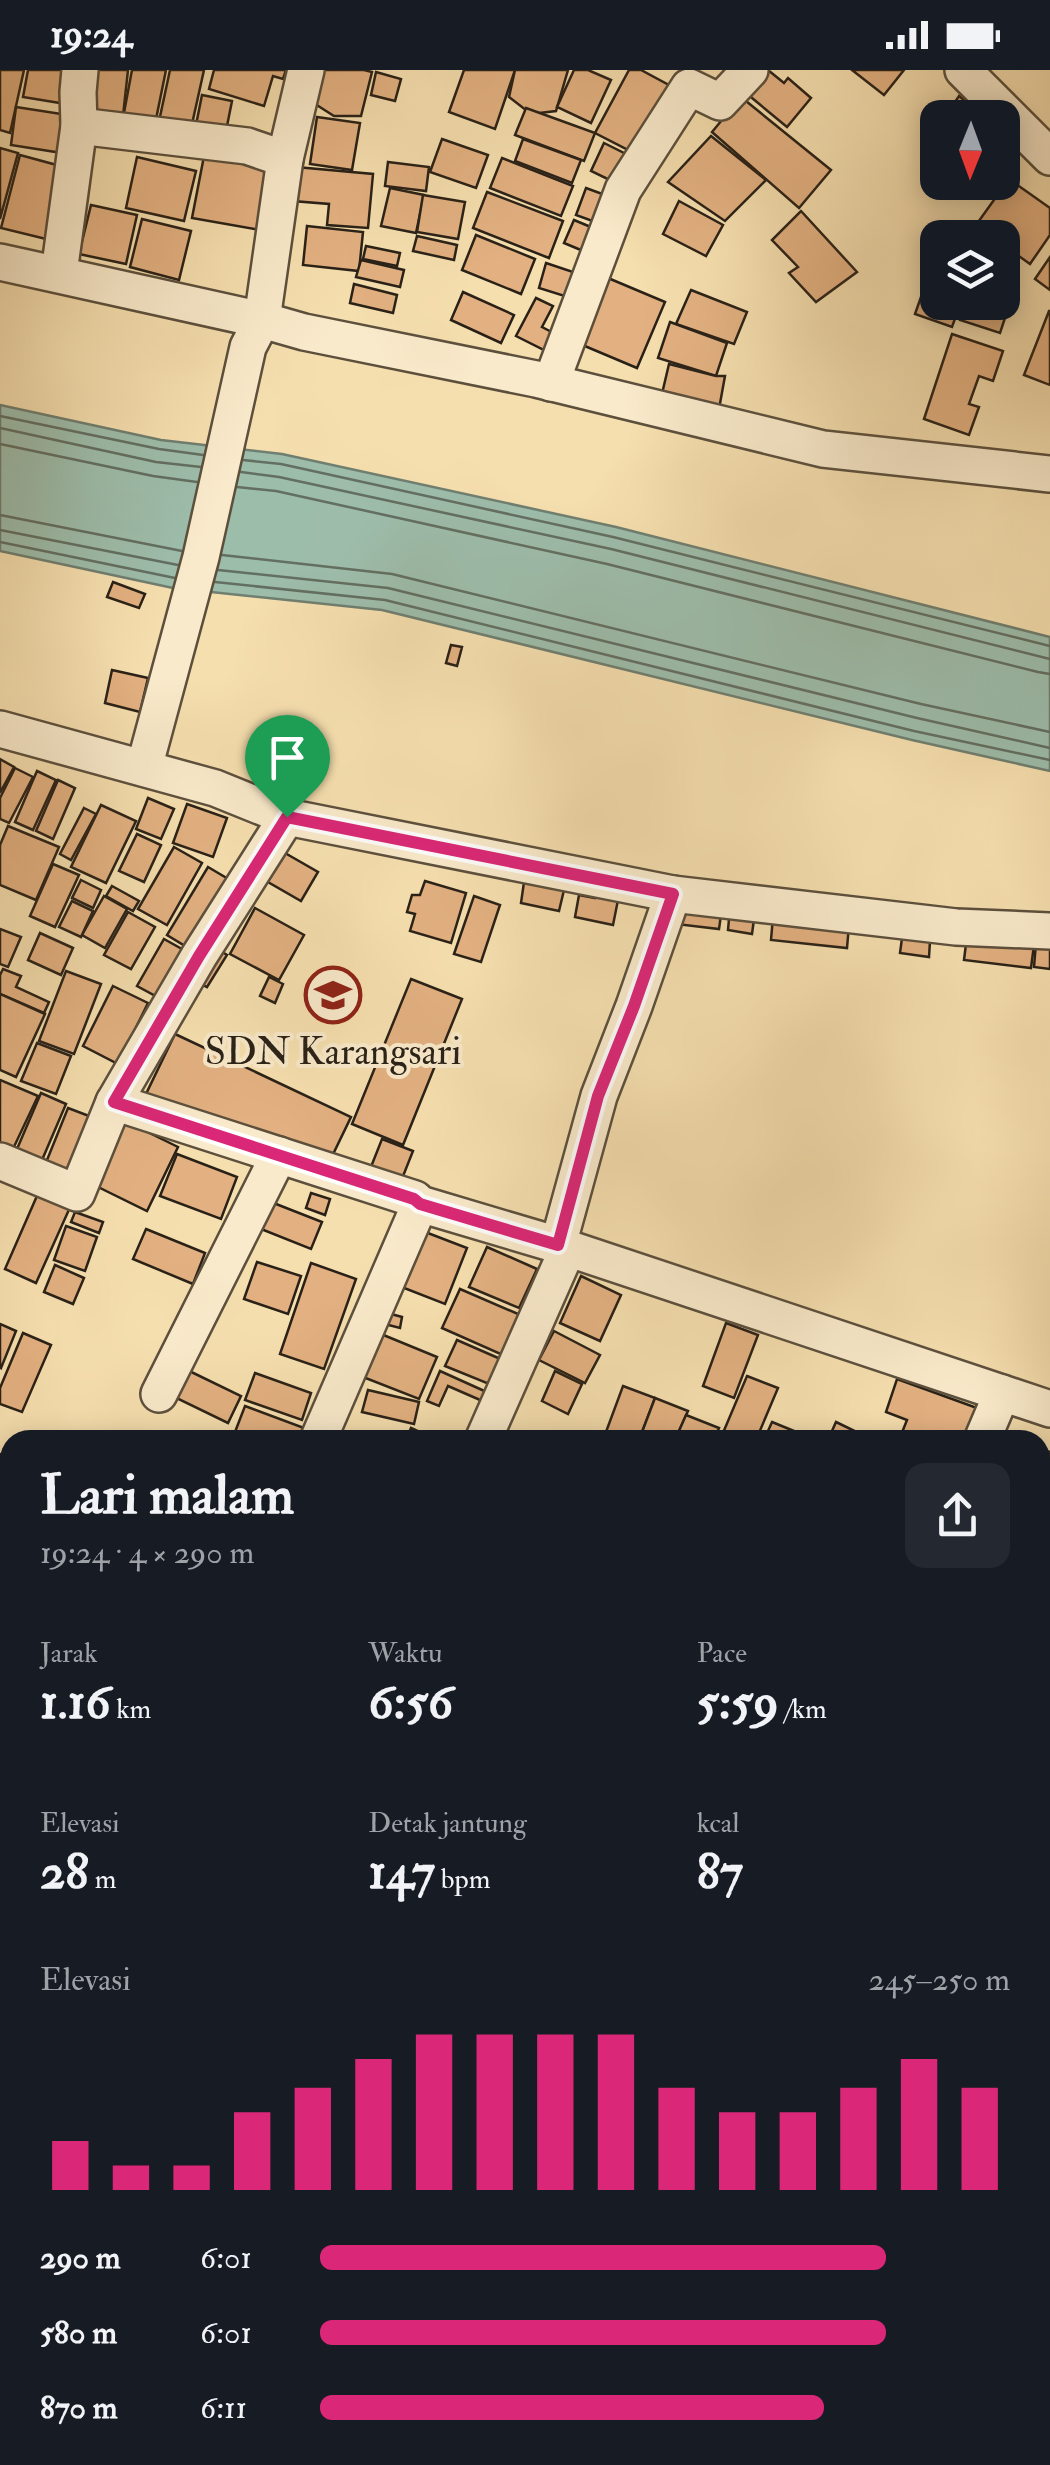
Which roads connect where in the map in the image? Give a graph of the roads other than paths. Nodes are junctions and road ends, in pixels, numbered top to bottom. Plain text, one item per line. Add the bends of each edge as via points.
1 (80, 70) edge
2 (306, 70) edge
3 (750, 70) edge
4 (973, 73) edge
5 (675, 78) edge
6 (79, 126) junction
7 (1050, 156) edge
8 (285, 159) junction
9 (0, 262) edge
10 (58, 273) junction
11 (255, 334) junction
12 (551, 383) junction
13 (1050, 474) edge
14 (0, 729) edge
15 (144, 768) junction
16 (287, 817) junction
17 (673, 894) junction
18 (1050, 931) edge
19 (114, 1102) junction
20 (279, 1155) junction
21 (1, 1164) edge
22 (420, 1204) junction
23 (563, 1247) junction
24 (1002, 1393) junction
25 (159, 1394) dead end
26 (1050, 1409) edge
27 (322, 1430) edge
28 (487, 1430) edge
29 (986, 1430) edge

1 - 6 street
2 - 8 street
3 - 5 street via 720,102
4 - 7 street
5 - 12 street via 623,190
6 - 8 street via 247,146
6 - 10 street
8 - 11 street
9 - 10 street
10 - 11 street
11 - 12 street via 304,332
11 - 15 street
12 - 13 street via 823,449
14 - 15 street
15 - 16 street
16 - 17 street
16 - 19 street
17 - 18 street via 956,927
17 - 23 street via 598,1096
19 - 20 street
19 - 21 street via 77,1193
20 - 22 street
20 - 25 street
22 - 23 street
22 - 27 street
23 - 24 street
23 - 28 street
24 - 26 street
24 - 29 street

